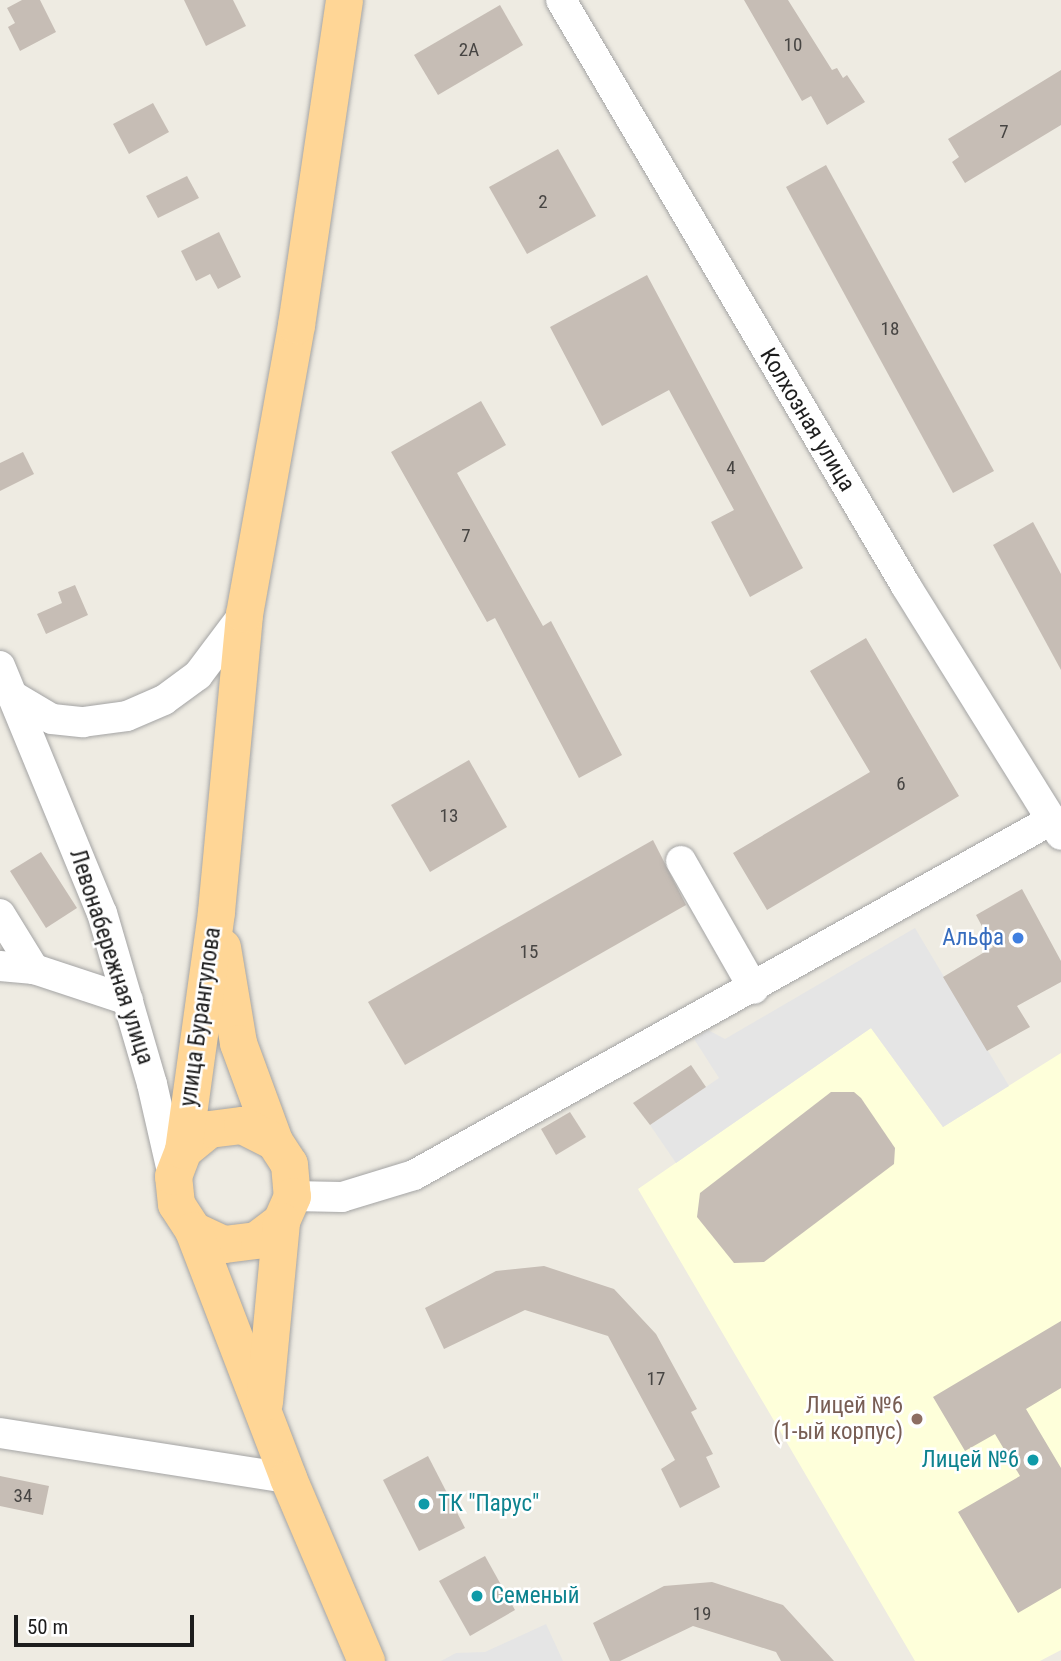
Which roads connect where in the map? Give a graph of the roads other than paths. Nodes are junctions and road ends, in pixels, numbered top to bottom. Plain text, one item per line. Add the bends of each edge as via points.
1 (344, 0) edge
2 (561, 0) edge
3 (244, 614) junction
4 (0, 666) edge
5 (13, 696) junction
6 (1057, 827) edge
7 (681, 861) dead end
8 (216, 911) junction
9 (0, 914) edge
10 (0, 966) edge
11 (34, 969) junction
12 (754, 989) junction
13 (128, 1000) junction
14 (274, 1140) junction
15 (178, 1163) junction
16 (286, 1208) junction
17 (193, 1230) junction
18 (264, 1410) junction
19 (0, 1433) edge
20 (288, 1478) junction
21 (366, 1661) edge

1 - 3 main road via 296,325
2 - 6 street, Колхозная улица via 906,586
3 - 5 street via 198,675 164,700 127,716 83,722 52,719
3 - 8 main road
4 - 5 street, Левонабережная улица
5 - 13 street, Левонабережная улица via 102,913
6 - 12 street
7 - 12 street
8 - 14 main road, улица Бурангулова via 238,1043
8 - 15 main road, улица Бурангулова
9 - 11 street
10 - 11 street
11 - 13 street
12 - 16 street via 414,1175
13 - 15 street, Левонабережная улица
14 - 15 main road, улица Бурангулова via 242,1125 209,1129
14 - 16 main road, улица Бурангулова via 289,1164
15 - 17 main road, улица Бурангулова via 176,1204
16 - 17 main road via 256,1240 223,1244
16 - 18 main road, улица Бурангулова
17 - 18 main road, улица Бурангулова
18 - 20 main road, улица Бурангулова
19 - 20 street
20 - 21 main road, улица Бурангулова

